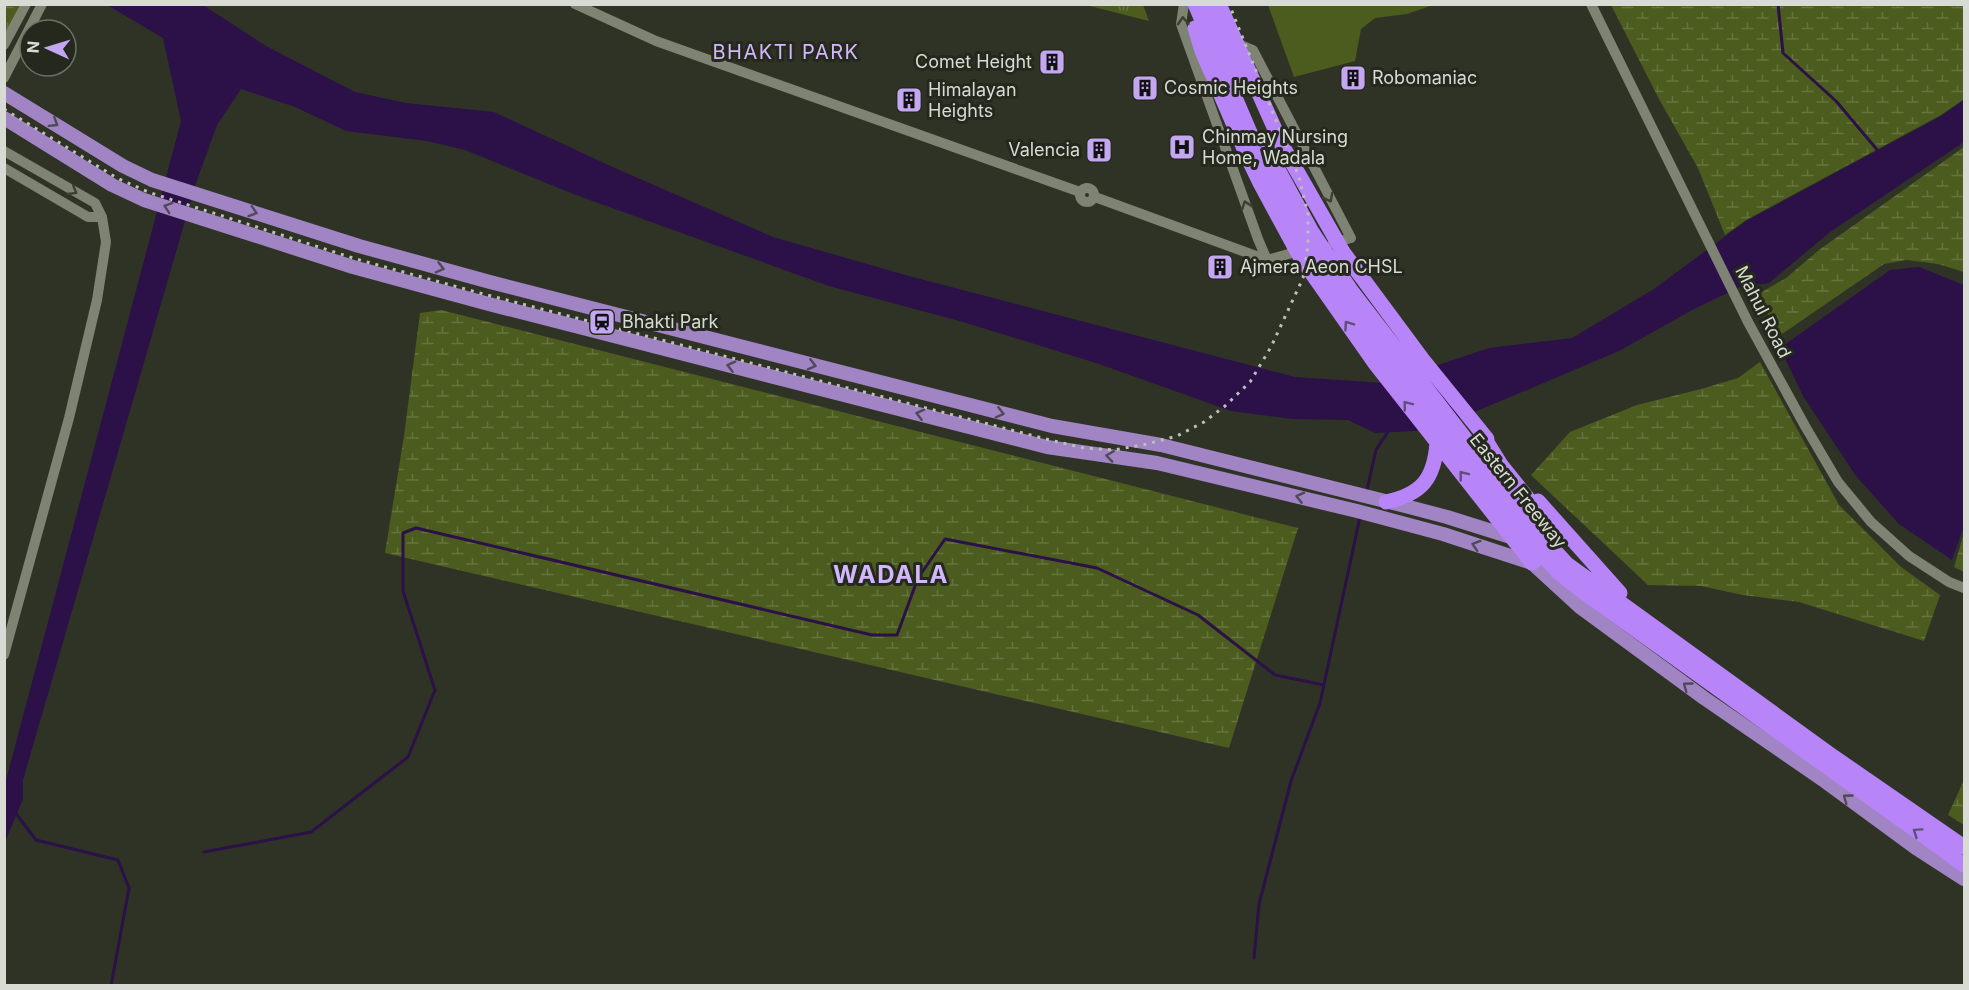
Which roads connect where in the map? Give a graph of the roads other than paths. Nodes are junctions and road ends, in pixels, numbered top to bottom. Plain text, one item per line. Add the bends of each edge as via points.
1 (26, 4) edge
2 (42, 4) edge
3 (575, 4) edge
4 (1184, 4) edge
5 (1193, 4) edge
6 (1207, 4) edge
7 (1219, 4) edge
8 (1591, 4) edge
9 (4, 45) edge
10 (1226, 50) junction
11 (4, 78) edge
12 (4, 93) edge
13 (4, 118) edge
14 (4, 151) edge
15 (4, 168) edge
16 (102, 217) junction
17 (1347, 245) junction
18 (1267, 260) junction
19 (1480, 431) junction
20 (1434, 440) junction
21 (1161, 445) junction
22 (1229, 462) junction
23 (1157, 463) junction
24 (1226, 479) junction
25 (1373, 499) junction
26 (1512, 537) junction
27 (1546, 549) junction
28 (1532, 563) junction
29 (1965, 588) edge
30 (1643, 627) junction
31 (4, 656) edge
32 (1965, 842) edge
33 (1965, 847) edge
34 (1965, 866) edge
35 (1965, 879) edge

1 - 9 street
2 - 11 street
3 - 18 street via 656,41 1080,192 1085,202 1095,197
18 -> 4 street via 1181,24
5 - 10 highway, Eastern Freeway
20 -> 5 highway via 1299,255 1281,224 1202,51
6 - 10 highway, Eastern Freeway
7 - 10 highway
8 - 29 street, Mahul Road via 1748,322 1838,482 1871,522 1909,556
10 - 17 highway via 1324,220
10 -> 17 street via 1253,50
10 - 33 highway, Eastern Freeway via 1267,148 1312,232 1357,298 1547,543 1568,564
34 -> 10 highway, Eastern Freeway via 1590,597 1525,536 1340,293 1302,236 1279,195
12 -> 21 main road via 152,180 359,246 1052,426
23 -> 13 main road via 1047,447 353,267 144,200
14 -> 16 street via 95,203
15 - 16 street via 88,217
16 - 31 street via 106,242 98,300
17 - 18 street
17 - 19 highway via 1423,360
19 - 27 highway via 1538,511
19 - 30 highway via 1634,608
20 - 25 highway via 1434,466 1424,483 1406,497
26 -> 20 highway
21 - 22 main road
21 - 23 main road
22 - 24 main road
22 - 25 main road
23 - 24 main road
28 -> 24 main road via 1443,534
25 - 26 main road
26 - 27 main road
26 - 28 highway
27 - 28 highway
27 - 30 main road
35 -> 28 main road via 1704,698 1580,607
30 - 32 main road via 1716,681 1842,757

